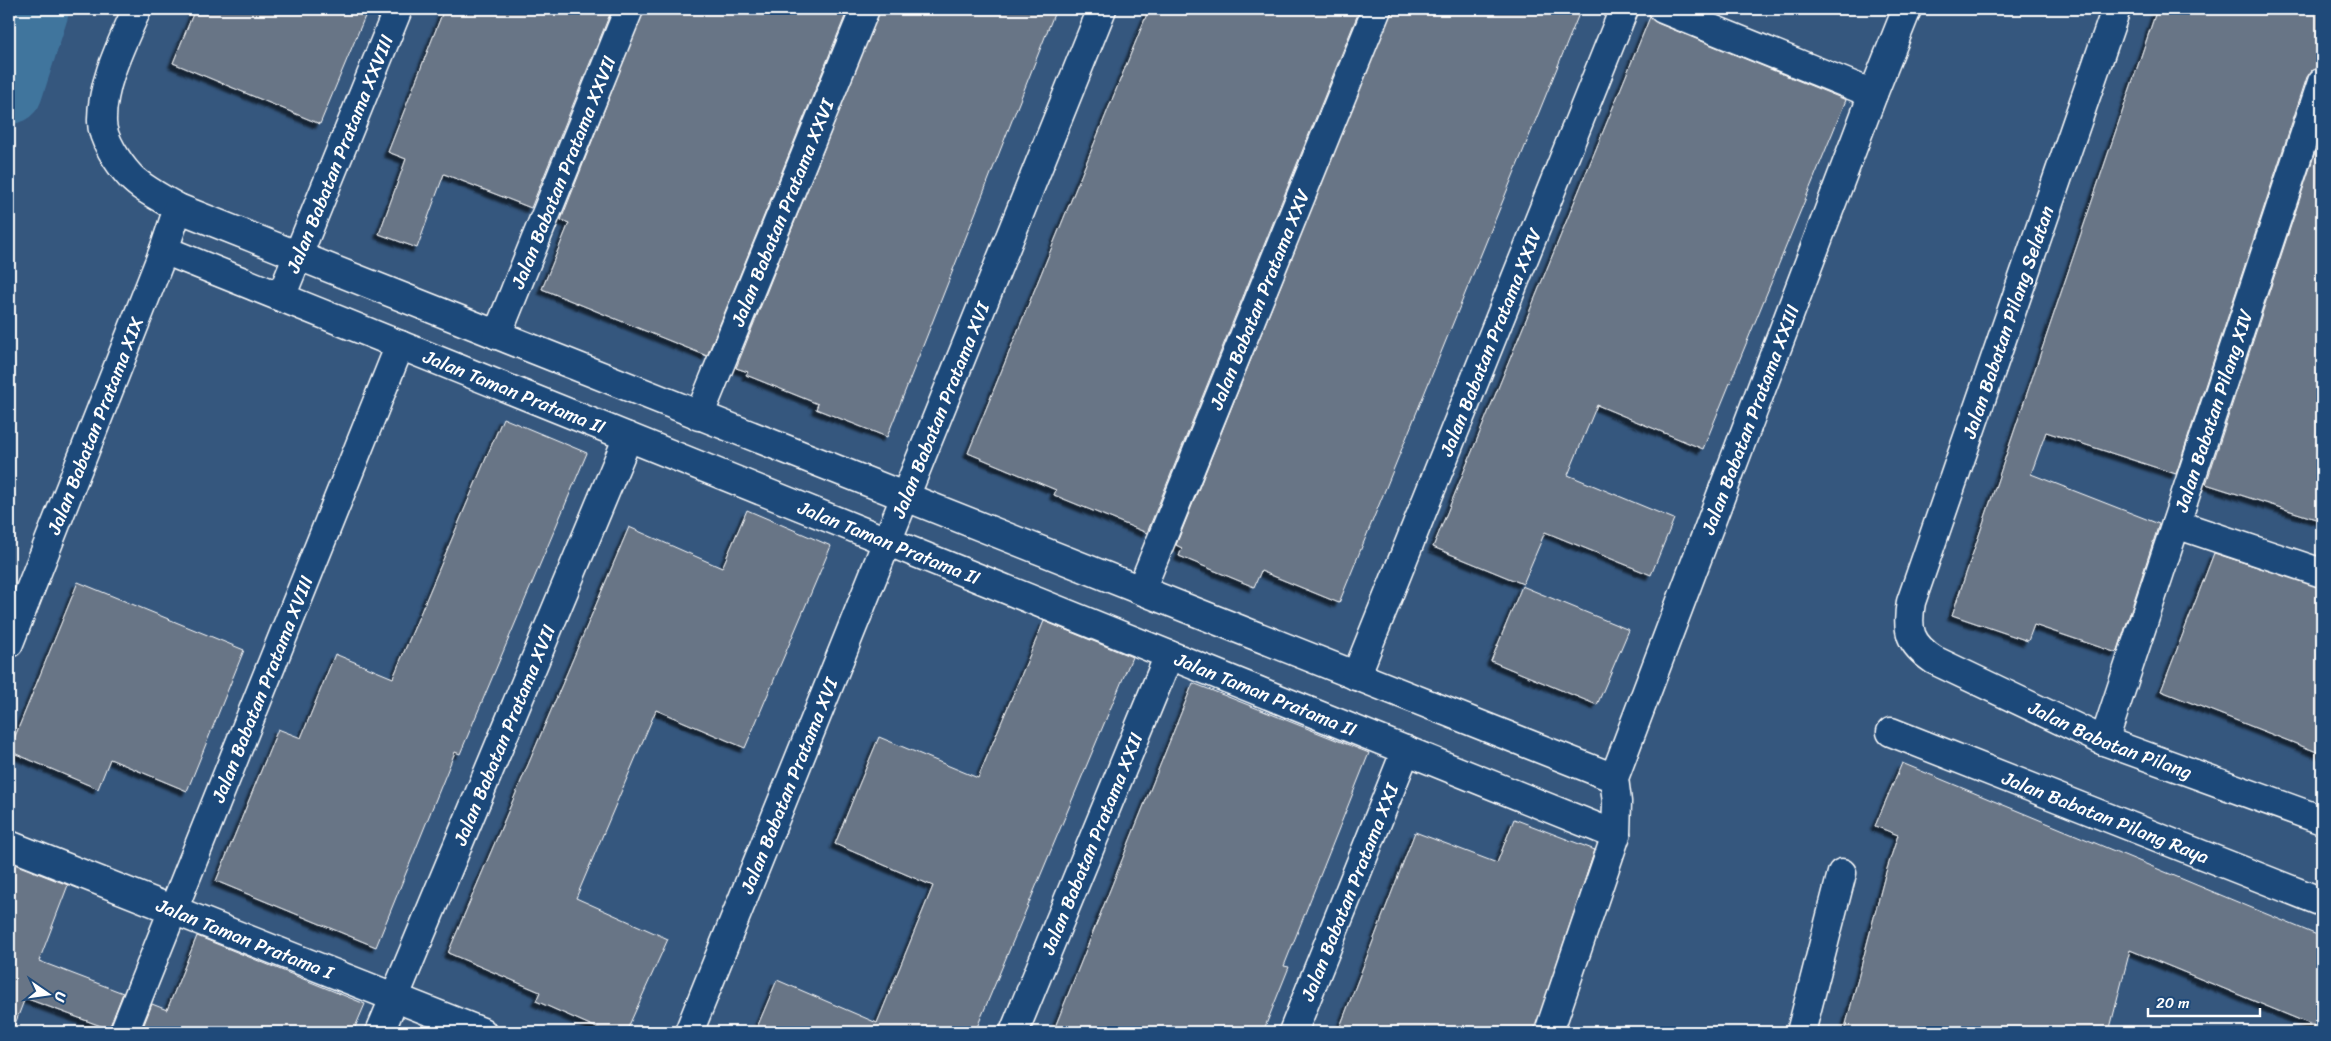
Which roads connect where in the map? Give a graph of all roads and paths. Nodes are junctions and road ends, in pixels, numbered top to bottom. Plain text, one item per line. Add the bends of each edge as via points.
1 (137, 9) edge
2 (398, 9) edge
3 (629, 9) edge
4 (865, 9) edge
5 (1102, 9) edge
6 (1377, 9) edge
7 (1624, 9) edge
8 (1662, 9) edge
9 (1907, 9) edge
10 (2116, 9) edge
11 (2322, 82) edge
12 (1873, 94) junction
13 (178, 208) junction
14 (164, 250) junction
15 (297, 256) junction
16 (281, 297) junction
17 (497, 335) junction
18 (400, 345) junction
19 (699, 416) junction
20 (628, 437) junction
21 (904, 496) junction
22 (2176, 524) junction
23 (886, 541) junction
24 (2322, 573) edge
25 (1141, 590) junction
26 (1911, 636) joint
27 (9, 643) edge
28 (1169, 654) junction
29 (1356, 676) junction
30 (1891, 732) dead end
31 (2104, 741) junction
32 (1406, 750) junction
33 (1614, 778) junction
34 (2322, 820) edge
35 (1616, 835) junction
36 (9, 845) edge
37 (1842, 873) dead end
38 (2322, 902) edge
39 (174, 910) junction
40 (394, 998) junction
41 (124, 1032) edge
42 (380, 1032) edge
43 (482, 1032) edge
44 (689, 1032) edge
45 (1014, 1032) edge
46 (1293, 1032) edge
47 (1549, 1032) edge
48 (1801, 1032) edge

1 - 13 street via 106,90 102,124 111,151 131,178
2 - 15 street, Jalan Babatan Pratama XXVIII
3 - 17 street, Jalan Babatan Pratama XXVII
4 - 19 street, Jalan Babatan Pratama XXVI
5 - 21 street, Jalan Babatan Pratama XVI
6 - 25 street, Jalan Babatan Pratama XXV
7 - 29 street, Jalan Babatan Pratama XXIV
8 - 12 street
9 - 12 street, Jalan Babatan Pratama XXIII
10 - 26 street, Jalan Babatan Pilang Selatan via 1911,602 1908,618
11 - 22 street, Jalan Babatan Pilang XIV
12 - 33 street, Jalan Babatan Pratama XXIII
13 - 14 street, Jalan Babatan Pratama XIX
13 - 15 street
14 - 16 street, Jalan Taman Pratama II
14 - 27 street, Jalan Babatan Pratama XIX
15 - 16 street, Jalan Babatan Pratama XXVIII
15 - 17 street
16 - 18 street, Jalan Taman Pratama II
17 - 19 street
18 - 20 street, Jalan Taman Pratama II
18 - 39 street, Jalan Babatan Pratama XVIII
19 - 21 street
20 - 23 street, Jalan Taman Pratama II
20 - 40 street, Jalan Babatan Pratama XVII
21 - 23 street, Jalan Babatan Pratama XVI
21 - 25 street
22 - 24 street
22 - 31 street, Jalan Babatan Pilang XIV
23 - 28 street, Jalan Taman Pratama II
23 - 44 street, Jalan Babatan Pratama XVI
25 - 29 street
26 - 31 street, Jalan Babatan Pilang via 1919,650 1934,660
28 - 32 street, Jalan Taman Pratama II
28 - 45 street, Jalan Babatan Pratama XXII
29 - 33 street
30 - 38 street, Jalan Babatan Pilang Raya
31 - 34 street, Jalan Babatan Pilang
32 - 35 street, Jalan Taman Pratama II
32 - 46 street, Jalan Babatan Pratama XXI
33 - 35 street, Jalan Babatan Pratama XXIII
35 - 47 street, Jalan Babatan Pratama XXIII
36 - 39 street, Jalan Taman Pratama I
37 - 48 street
39 - 40 street, Jalan Taman Pratama I
39 - 41 street, Jalan Babatan Pratama XVIII
40 - 42 street, Jalan Babatan Pratama XVII
40 - 43 street, Jalan Taman Pratama I

